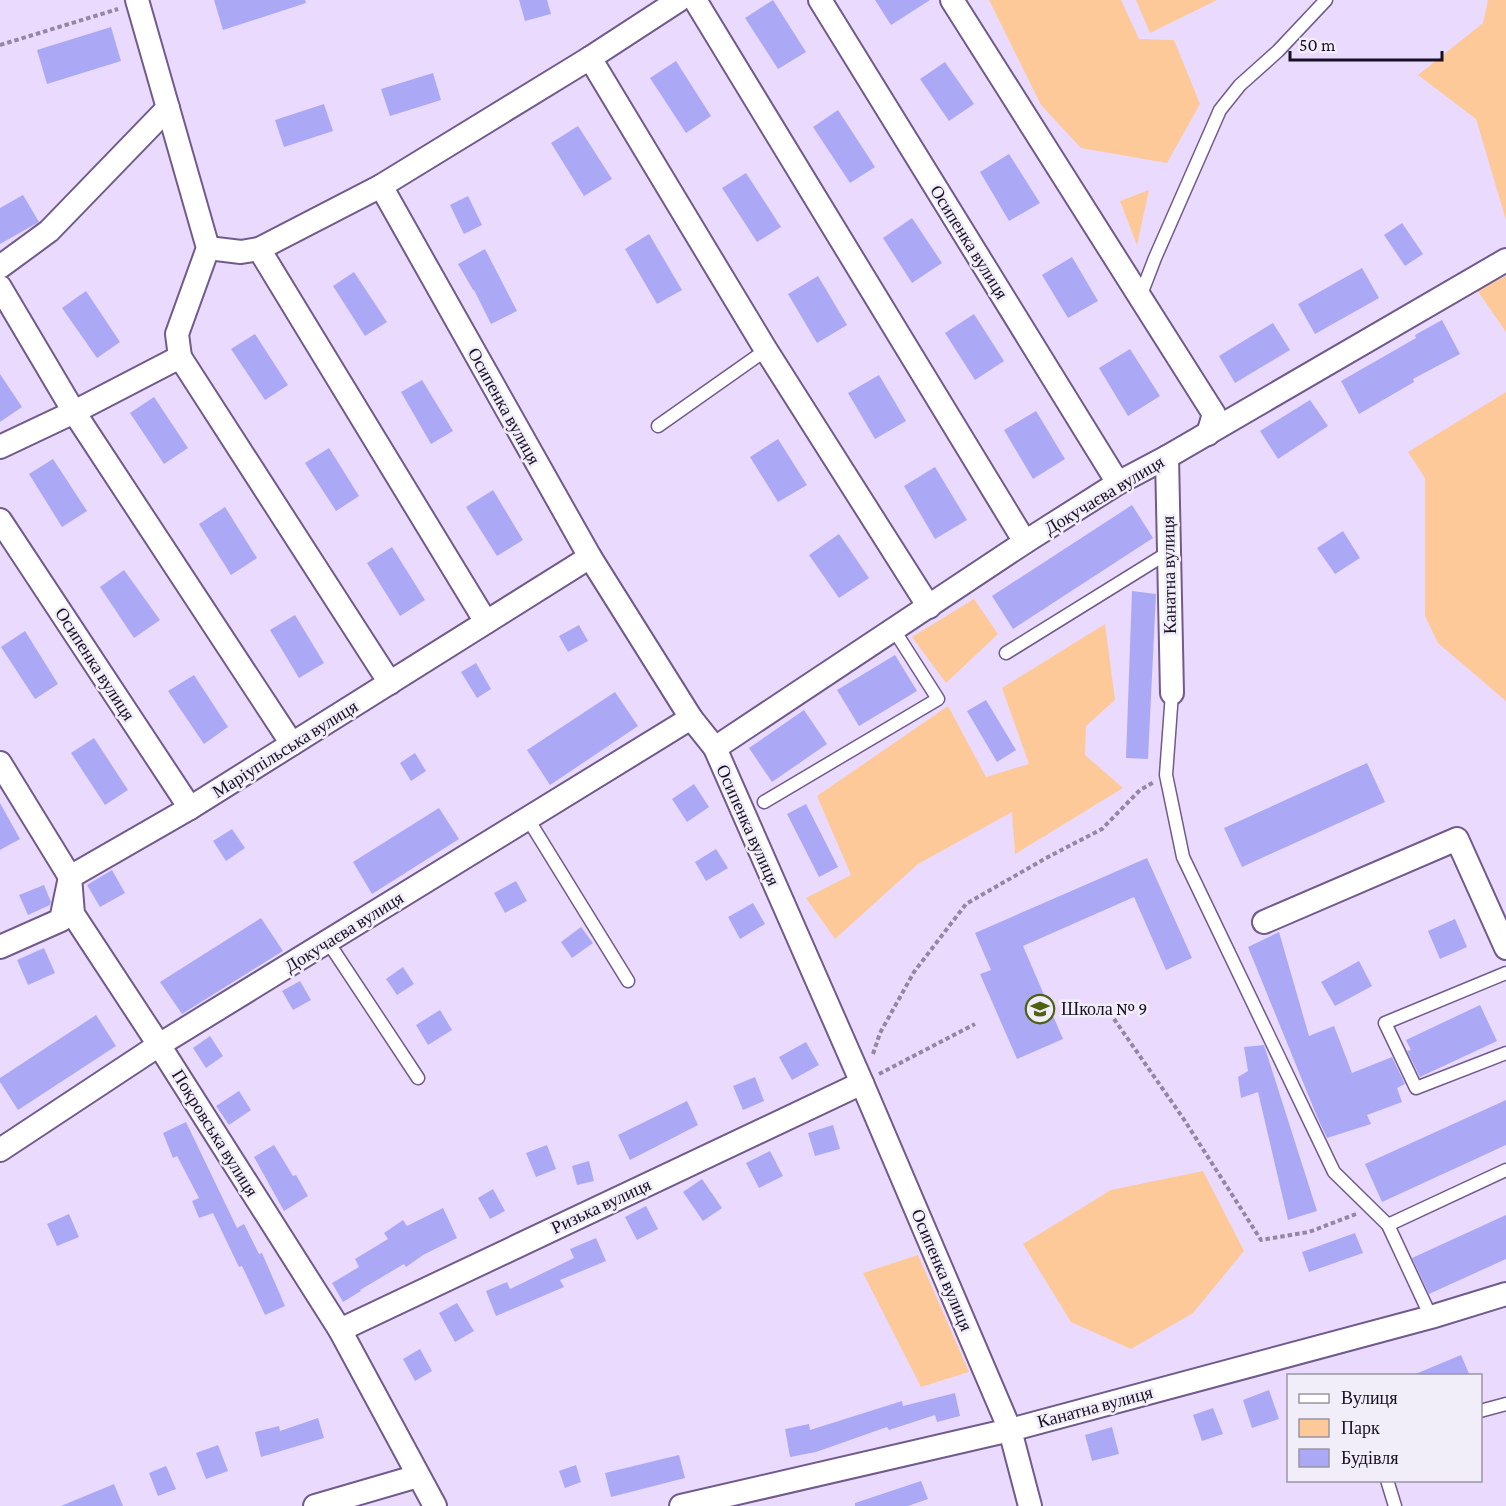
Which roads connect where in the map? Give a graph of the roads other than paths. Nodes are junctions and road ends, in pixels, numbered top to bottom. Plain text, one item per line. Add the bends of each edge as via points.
1 (679, 0) edge
2 (695, 0) edge
3 (820, 0) edge
4 (952, 0) edge
5 (1326, 0) edge
6 (138, 1) edge
7 (590, 58) junction
8 (168, 108) junction
9 (381, 186) junction
10 (208, 248) junction
11 (258, 249) junction
12 (1506, 260) edge
13 (0, 267) edge
14 (0, 287) edge
15 (1140, 297) junction
16 (766, 350) junction
17 (180, 357) junction
18 (74, 412) junction
19 (658, 426) dead end
20 (1208, 434) junction
21 (0, 447) edge
22 (1167, 457) junction
23 (1118, 483) junction
24 (0, 520) edge
25 (1025, 542) junction
26 (1169, 552) junction
27 (590, 558) junction
28 (929, 607) junction
29 (486, 622) junction
30 (894, 630) junction
31 (1006, 653) dead end
32 (390, 683) junction
33 (1172, 693) joint
34 (691, 718) junction
35 (292, 744) junction
36 (715, 748) junction
37 (0, 763) edge
38 (764, 802) dead end
39 (190, 808) junction
40 (528, 819) junction
41 (70, 878) junction
42 (1264, 922) dead end
43 (328, 942) junction
44 (0, 947) edge
45 (1506, 948) edge
46 (1506, 973) edge
47 (628, 981) dead end
48 (159, 1045) junction
49 (1506, 1053) edge
50 (418, 1078) dead end
51 (862, 1083) junction
52 (1, 1146) edge
53 (1506, 1170) edge
54 (1388, 1225) junction
55 (1505, 1297) edge
56 (1431, 1317) junction
57 (340, 1330) junction
58 (1506, 1404) edge
59 (1482, 1410) edge
60 (1010, 1430) junction
61 (418, 1476) junction
62 (1388, 1482) edge
63 (315, 1506) edge
64 (435, 1506) edge
65 (681, 1506) edge
66 (1030, 1506) edge
67 (1395, 1506) edge

1 - 7 street
2 - 25 street
3 - 23 street, Осипенка вулиця
4 - 15 street
5 - 15 lane via 1220,110
6 - 8 street
7 - 9 street
7 - 16 street
8 - 10 street
8 - 13 street via 49,231
9 - 11 street
9 - 27 street, Осипенка вулиця
10 - 11 street via 241,252
10 - 17 street via 177,334
11 - 29 street
12 - 20 street, Докучаєва вулиця
14 - 18 street
15 - 20 street via 1214,414
16 - 19 lane
16 - 28 street
17 - 18 street
17 - 32 street
18 - 21 street
18 - 35 street
20 - 22 street, Докучаєва вулиця
22 - 23 street, Докучаєва вулиця
22 - 26 street, Канатна вулиця
23 - 25 street, Докучаєва вулиця
24 - 39 street, Осипенка вулиця
25 - 28 street, Докучаєва вулиця
26 - 31 lane
26 - 33 street, Канатна вулиця
27 - 29 street, Маріупільська вулиця
27 - 34 street, Осипенка вулиця
28 - 30 street, Докучаєва вулиця
29 - 32 street, Маріупільська вулиця
30 - 36 street, Докучаєва вулиця
30 - 38 lane via 938,699
32 - 35 street, Маріупільська вулиця
33 - 54 lane via 1166,776 1183,857 1334,1172
34 - 36 street, Осипенка вулиця
34 - 40 street, Докучаєва вулиця
35 - 39 street, Маріупільська вулиця
36 - 51 street, Осипенка вулиця
37 - 41 street, Покровська вулиця
39 - 41 street, Маріупільська вулиця
40 - 43 street, Докучаєва вулиця
40 - 47 lane
41 - 44 street via 61,920
41 - 48 street, Покровська вулиця via 73,914
42 - 45 street via 1457,839
43 - 48 street, Докучаєва вулиця
43 - 50 lane
46 - 49 lane via 1384,1023 1416,1088
48 - 52 street, Докучаєва вулиця
48 - 57 street, Покровська вулиця
51 - 57 street, Ризька вулиця
51 - 60 street, Осипенка вулиця
53 - 54 lane
54 - 56 lane
55 - 56 street, Канатна вулиця
56 - 60 street, Канатна вулиця
57 - 61 street, Покровська вулиця
58 - 59 lane
60 - 65 street, Канатна вулиця
60 - 66 street, Осипенка вулиця
61 - 63 street
61 - 64 street, Покровська вулиця
62 - 67 lane

